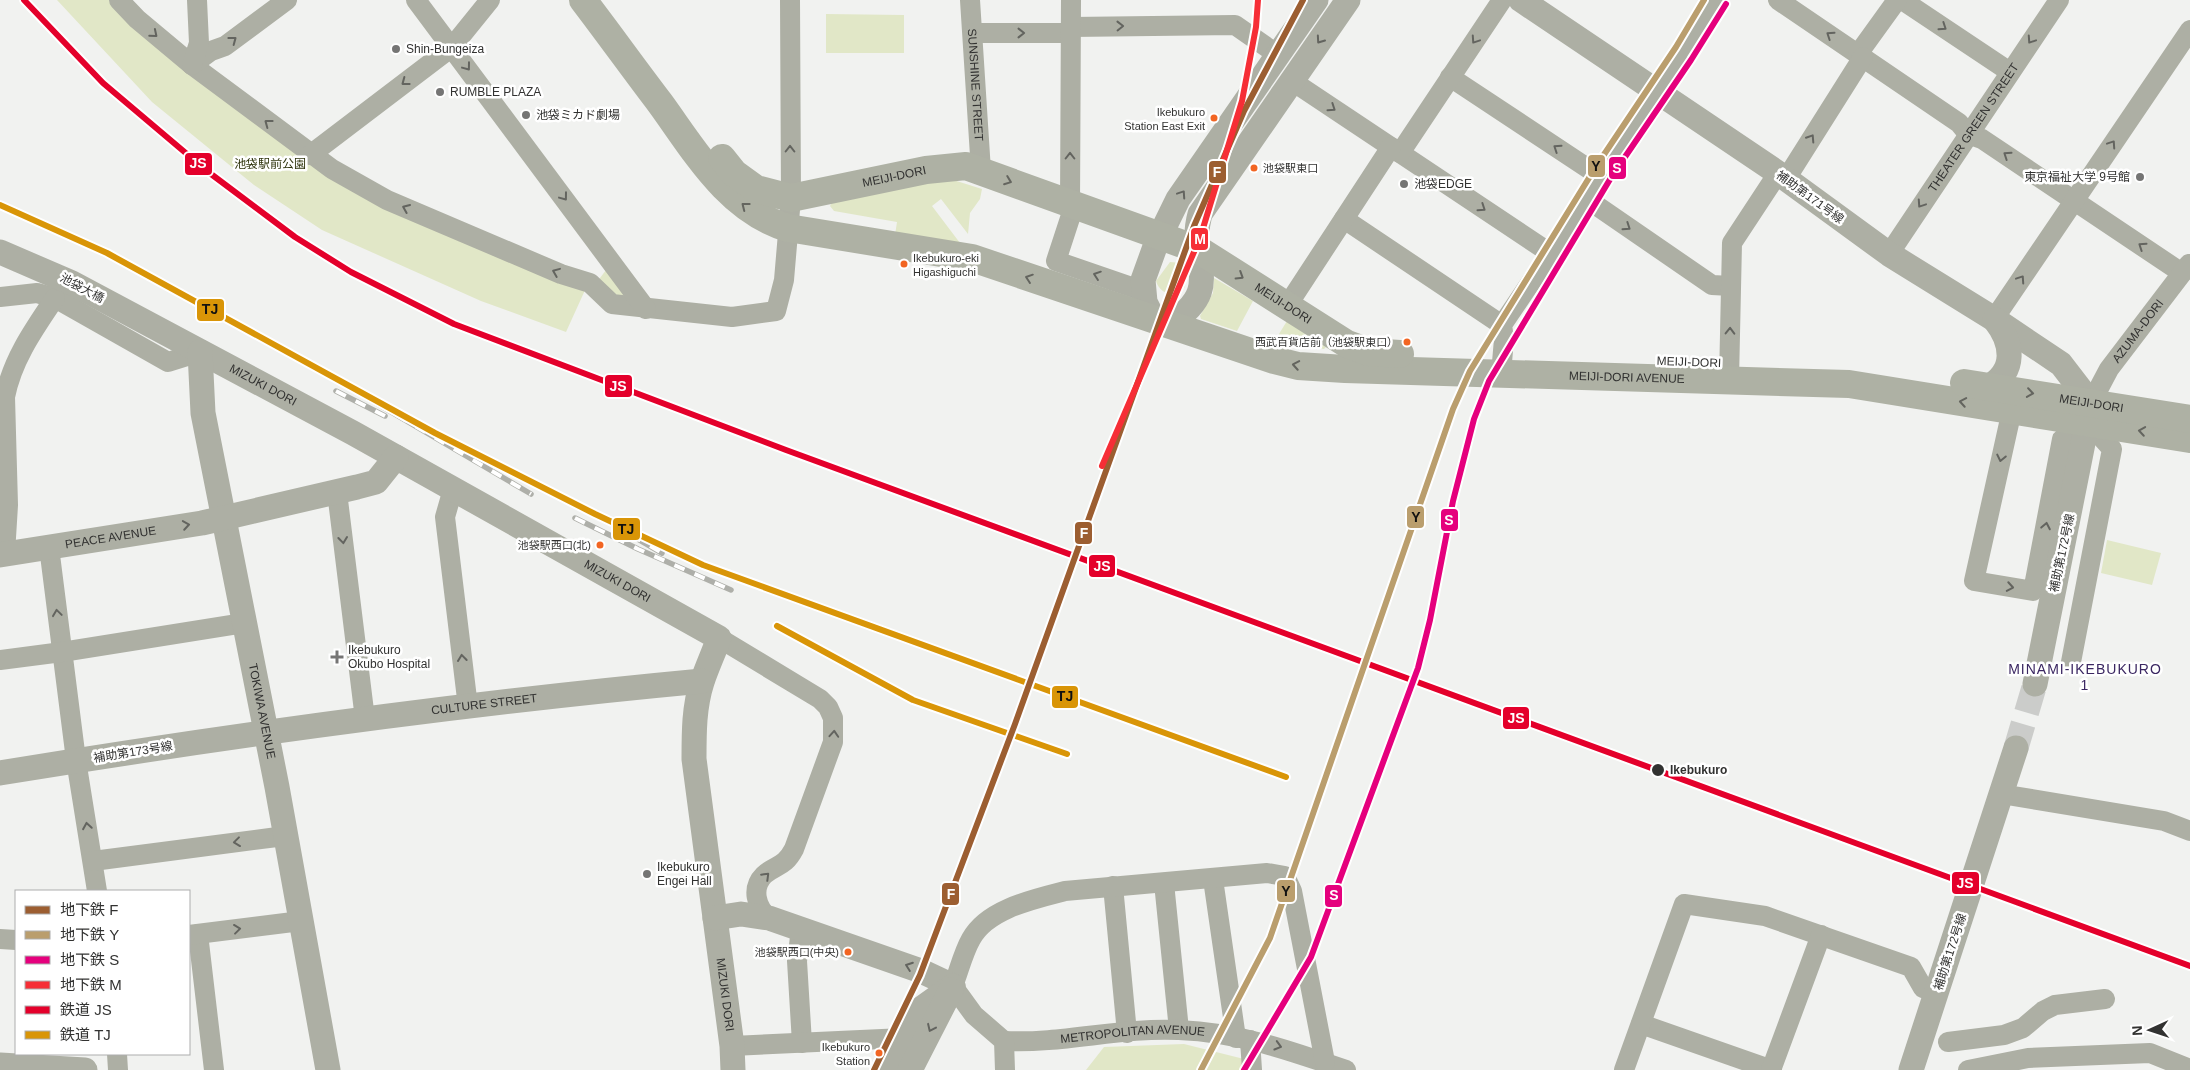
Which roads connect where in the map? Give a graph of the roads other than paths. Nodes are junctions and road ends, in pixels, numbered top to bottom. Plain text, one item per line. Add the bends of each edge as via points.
1 (119, 0) edge
2 (197, 0) edge
3 (287, 0) edge
4 (416, 0) edge
5 (490, 0) edge
6 (582, 0) edge
7 (604, 0) edge
8 (790, 0) edge
9 (970, 0) edge
10 (1071, 0) edge
11 (1316, 0) edge
12 (1348, 0) edge
13 (1502, 0) edge
14 (1521, 0) edge
15 (1715, 0) edge
16 (1778, 0) edge
17 (1897, 0) edge
18 (1902, 0) edge
19 (2059, 0) edge
20 (1071, 30) junction
21 (2190, 30) edge
22 (972, 33) junction
23 (452, 47) junction
24 (1278, 55) junction
25 (1861, 56) junction
26 (192, 65) junction
27 (2010, 72) junction
28 (1450, 77) junction
29 (1292, 81) junction
30 (1654, 90) junction
31 (1968, 134) junction
32 (1395, 150) junction
33 (310, 155) junction
34 (981, 171) junction
35 (1598, 175) junction
36 (1782, 176) junction
37 (818, 194) junction
38 (791, 198) junction
39 (1587, 199) junction
40 (2074, 200) junction
41 (1072, 206) junction
42 (1344, 219) junction
43 (788, 228) junction
44 (835, 234) junction
45 (1159, 237) junction
46 (1199, 250) junction
47 (0, 252) edge
48 (1550, 253) junction
49 (1889, 254) junction
50 (607, 255) junction
51 (2186, 268) edge
52 (590, 283) junction
53 (1731, 286) junction
54 (1143, 292) junction
55 (0, 297) edge
56 (55, 298) junction
57 (1287, 306) junction
58 (646, 309) junction
59 (1994, 319) junction
60 (1161, 322) junction
61 (1502, 324) junction
62 (160, 330) joint
63 (200, 352) junction
64 (1502, 365) junction
65 (1729, 371) junction
66 (1988, 387) junction
67 (2012, 410) junction
68 (2090, 413) junction
69 (2190, 419) edge
70 (2190, 439) edge
71 (396, 457) junction
72 (453, 489) junction
73 (337, 492) junction
74 (223, 518) junction
75 (48, 547) junction
76 (3, 555) edge
77 (244, 623) junction
78 (719, 638) junction
79 (62, 652) junction
80 (0, 660) edge
81 (2071, 662) dead end
82 (702, 681) junction
83 (2035, 684) tunnel mouth
84 (468, 706) junction
85 (364, 720) junction
86 (266, 732) junction
87 (2016, 748) tunnel mouth
88 (76, 760) junction
89 (0, 773) edge
90 (2001, 794) junction
91 (2190, 831) edge
92 (285, 836) junction
93 (93, 860) junction
94 (1213, 879) junction
95 (1164, 883) junction
96 (1113, 886) junction
97 (97, 890) edge
98 (715, 918) junction
99 (769, 918) junction
100 (301, 921) junction
101 (801, 929) junction
102 (193, 934) edge
103 (1821, 935) junction
104 (0, 939) edge
105 (15, 940) edge
106 (953, 986) junction
107 (1923, 988) dead end
108 (2105, 999) dead end
109 (1641, 1024) junction
110 (1179, 1030) junction
111 (1127, 1033) junction
112 (904, 1038) junction
113 (1243, 1039) junction
114 (1004, 1041) junction
115 (1948, 1042) dead end
116 (802, 1043) junction
117 (117, 1055) edge
118 (733, 1058) edge
119 (1324, 1062) junction
120 (0, 1065) edge
121 (1768, 1069) edge
122 (2190, 1069) edge
123 (85, 1070) edge
124 (118, 1070) edge
125 (214, 1070) edge
126 (328, 1070) edge
127 (886, 1070) edge
128 (910, 1070) edge
129 (1005, 1070) edge
130 (1252, 1070) edge
131 (1346, 1070) edge
132 (1624, 1070) edge
133 (1911, 1070) edge
134 (1968, 1070) edge

1 -> 26 street
2 - 26 street via 199,43
26 -> 3 street via 211,51 225,46
4 - 23 street
5 - 23 street
43 -> 6 main road via 749,210 718,182
7 - 38 main road, MEIJI-DORI via 734,173 756,189
38 -> 8 street
9 - 22 street, SUNSHINE STREET
10 - 20 street
11 - 24 street
12 -> 29 street
13 -> 28 street
14 - 30 street, 補助第171号線
15 - 30 street
25 -> 16 street
17 - 25 street
18 -> 27 street
19 -> 27 street, THEATER GREEN STREET
22 -> 20 street
20 -> 24 street via 1235,25
41 -> 20 street
40 -> 21 street
22 - 34 street, SUNSHINE STREET
23 -> 33 street
23 -> 50 street
45 -> 24 street via 1178,199
25 - 31 street via 1959,123
36 -> 25 street
33 -> 26 street
27 - 31 street, THEATER GREEN STREET
28 - 32 street
35 -> 28 street
29 -> 32 street
29 - 46 street via 1200,214 1197,227
30 - 35 street via 1640,122 1616,158
30 - 36 street, 補助第171号線
40 -> 31 street via 1982,139
31 -> 49 street, THEATER GREEN STREET
32 - 42 street
32 -> 48 street
52 -> 33 street via 561,274 387,200
34 - 37 main road, MEIJI-DORI via 966,166 942,168
34 -> 41 main road, MEIJI-DORI
35 - 39 street
36 - 49 street, 補助第171号線
36 - 53 street via 1732,243
37 - 38 main road, MEIJI-DORI
37 - 44 main road via 812,203 814,218
38 - 43 street
39 - 48 street
39 -> 53 street via 1712,285
51 -> 40 street
59 -> 40 street
41 - 45 main road, MEIJI-DORI
54 -> 41 street via 1056,261
42 - 57 street
42 - 61 street
43 - 44 main road
43 - 58 street via 784,280 776,311 732,317
60 -> 44 main road via 972,258
45 - 46 main road, MEIJI-DORI
45 - 54 street via 1146,268
46 -> 57 main road, MEIJI-DORI
46 - 60 street via 1202,288 1198,298 1187,312
47 - 62 street, 池袋大橋 via 58,275
48 - 61 street
49 - 59 street, 補助第171号線
50 - 52 street
50 - 58 street
51 - 68 street, AZUMA-DORI via 2109,369
52 - 58 street via 612,304
65 -> 53 street
54 - 60 street via 1145,302
55 - 56 street via 37,293
56 - 63 street via 168,362
56 - 76 street via 19,355 8,380 5,397 8,505
57 - 64 main road, MEIJI-DORI via 1347,344 1369,352
59 - 66 street via 2006,334 2009,359 2004,374
59 - 68 street, 補助第171号線 via 2061,364
64 -> 60 main road via 1345,369 1298,366
61 - 64 street
62 - 63 street, MIZUKI DORI
63 - 71 street, MIZUKI DORI
63 - 74 street, TOKIWA AVENUE via 203,413
64 - 65 main road, MEIJI-DORI
65 - 66 main road, MEIJI-DORI via 1885,370
67 -> 65 main road via 1849,384
66 -> 68 main road, MEIJI-DORI
67 - 68 main road
67 -> 68 street via 1974,581 2033,591 2062,439
68 - 69 main road, MEIJI-DORI
70 -> 68 main road, MEIJI-DORI
68 - 81 street via 2112,448
68 - 83 street, 補助第172号線
71 - 72 street, MIZUKI DORI
71 - 73 street, PEACE AVENUE via 376,482
72 - 78 street, MIZUKI DORI
84 -> 72 street via 445,517
73 - 74 street, PEACE AVENUE
73 -> 85 street
75 -> 74 street, PEACE AVENUE
74 - 77 street, TOKIWA AVENUE
75 - 76 street, PEACE AVENUE
79 -> 75 street
77 - 79 street
77 - 86 street, TOKIWA AVENUE
78 - 82 street, MIZUKI DORI
99 -> 78 street via 758,904 758,885 766,874 783,864 794,849 833,742 833,718 820,699
79 - 80 street
79 - 88 street
82 - 84 street, CULTURE STREET
82 - 98 street, MIZUKI DORI via 694,722 694,759
84 - 85 street, CULTURE STREET
85 - 86 street, CULTURE STREET
86 - 88 street, 補助第173号線
86 - 92 street, TOKIWA AVENUE
87 - 90 street, 補助第172号線
88 - 89 street, 補助第173号線
93 -> 88 street
90 - 91 street via 2164,821
90 - 133 street, 補助第172号線
92 -> 93 street
92 - 100 street, TOKIWA AVENUE
93 - 97 street
94 - 95 street
94 - 113 street
94 - 119 street via 1276,873 1285,876 1290,883
95 - 96 street
95 - 110 street
96 - 106 street via 1052,894 990,918 971,940
96 - 111 street
98 - 99 street via 740,914
98 - 118 street, MIZUKI DORI
99 - 101 street
102 -> 100 street
100 - 126 street, TOKIWA AVENUE
106 -> 101 street via 921,971
101 - 116 street via 797,961
102 - 125 street
103 - 107 street via 1911,967
103 - 109 street via 1765,916 1684,904
103 - 121 street
104 - 105 street
106 - 112 street via 922,1007
106 - 114 street via 974,1015
106 -> 128 street
108 - 115 street via 2055,1005 2043,1010 2023,1028 2004,1035
109 - 121 street
109 - 132 street
110 - 111 street, METROPOLITAN AVENUE
110 - 113 street, METROPOLITAN AVENUE
111 - 114 street, METROPOLITAN AVENUE via 1033,1042
112 - 116 street
112 - 127 street
113 -> 119 street, METROPOLITAN AVENUE via 1278,1046
113 - 130 street
114 - 129 street
116 - 118 street
117 - 124 street
119 - 131 street, METROPOLITAN AVENUE
120 - 123 street
122 - 134 street via 2150,1053 2028,1058

